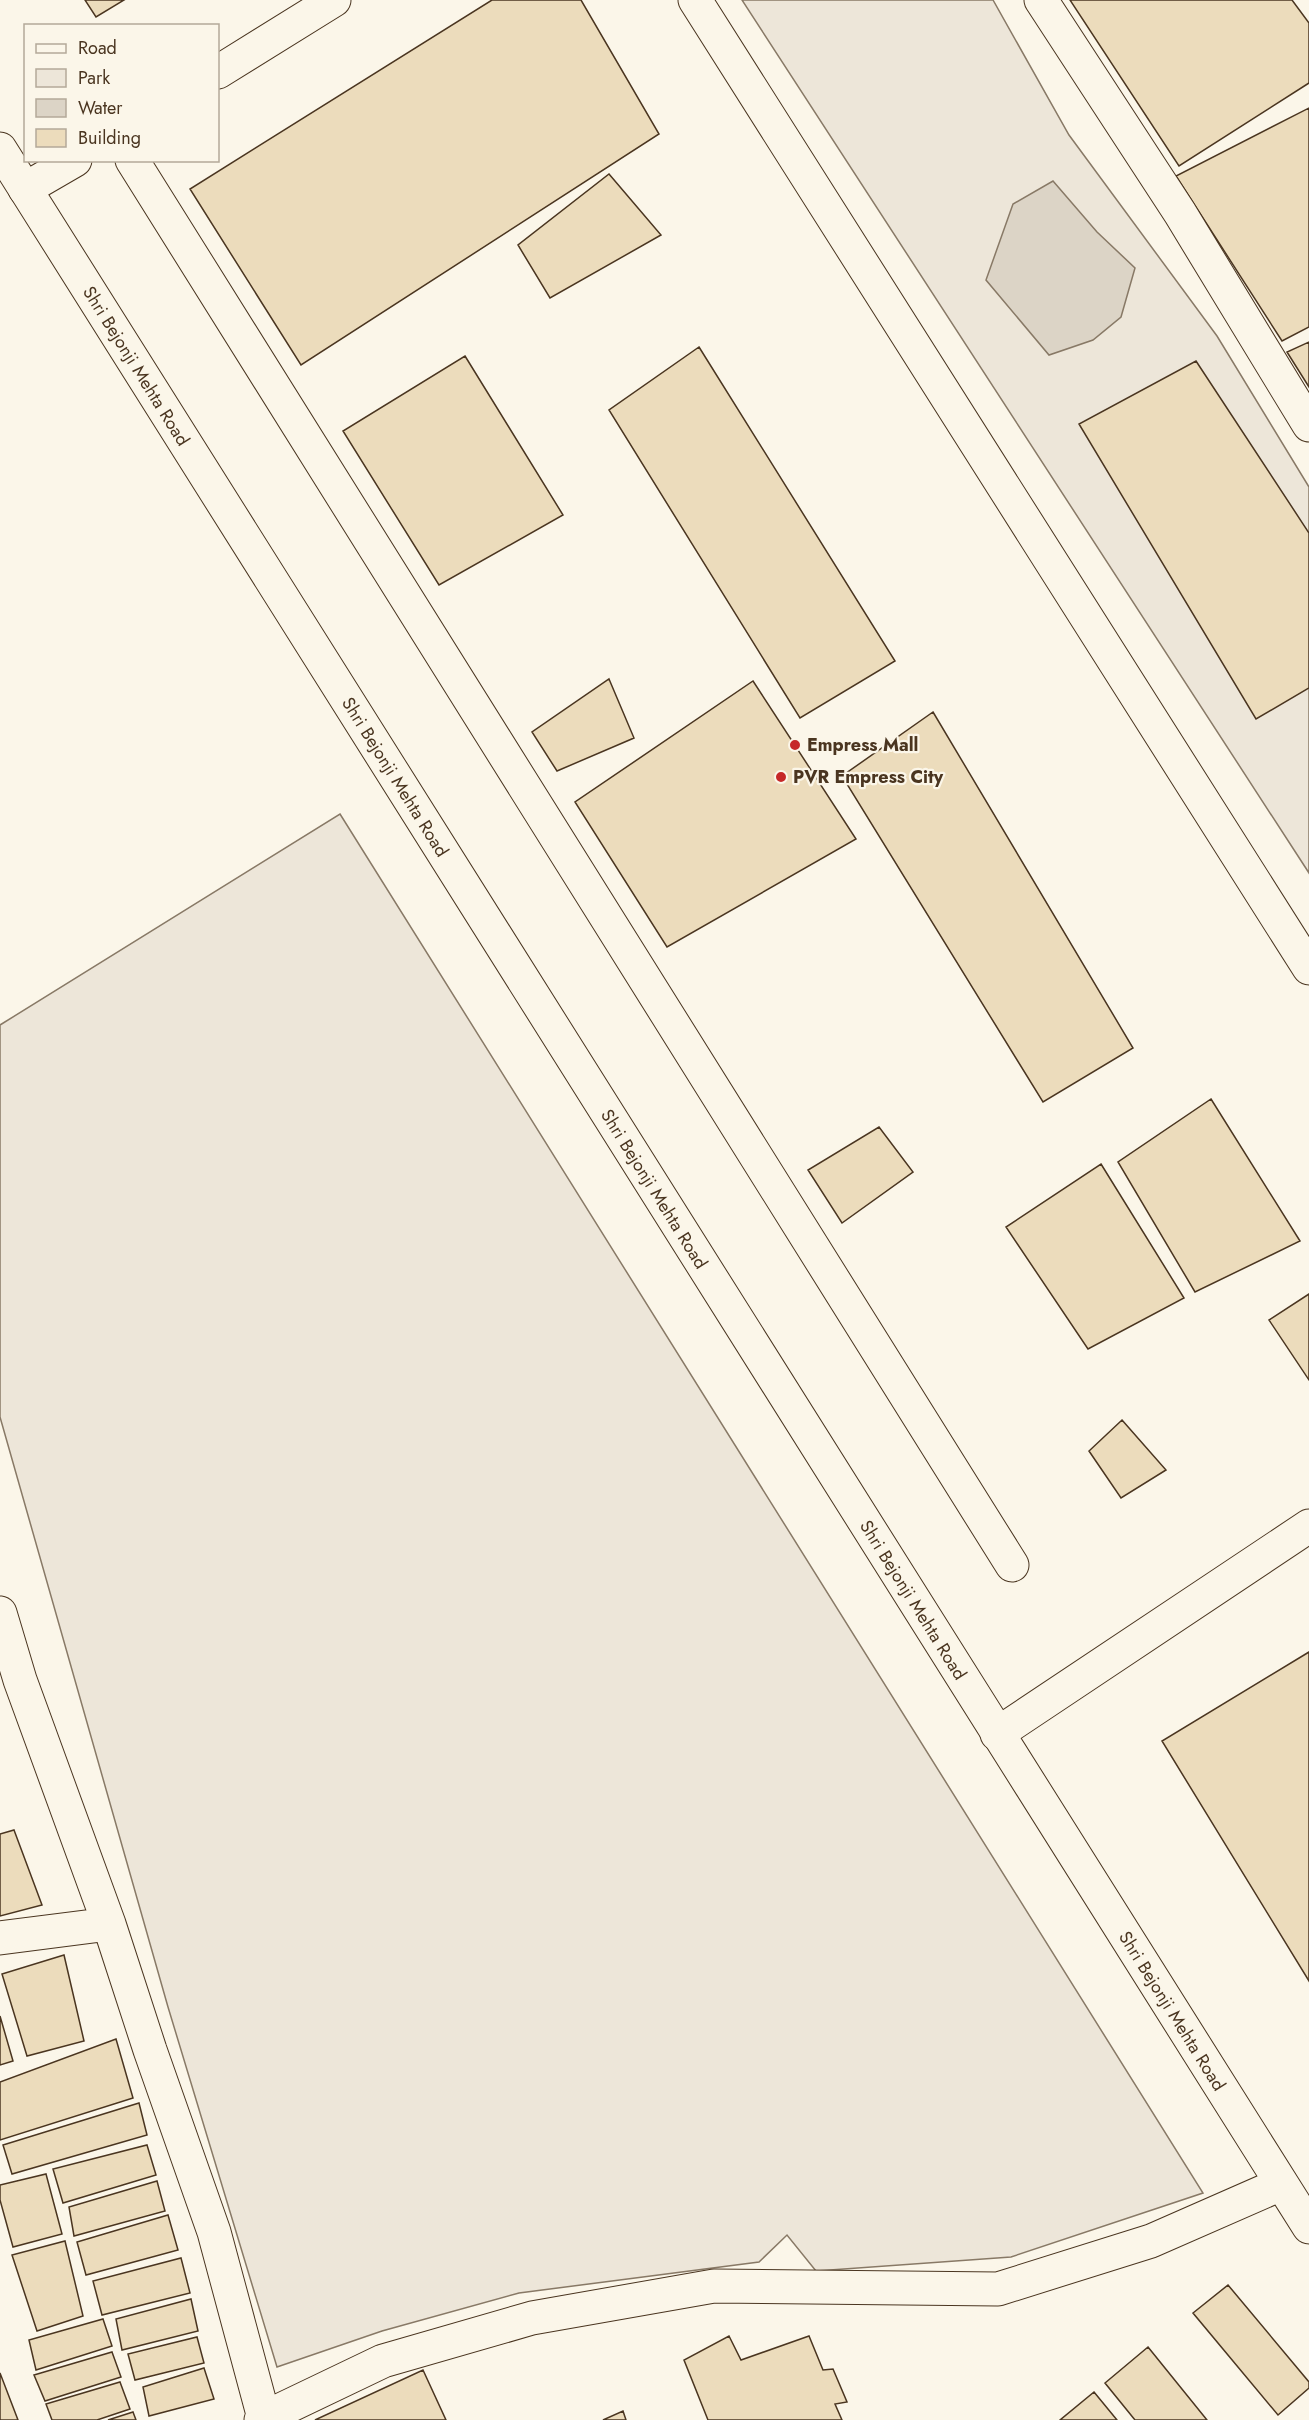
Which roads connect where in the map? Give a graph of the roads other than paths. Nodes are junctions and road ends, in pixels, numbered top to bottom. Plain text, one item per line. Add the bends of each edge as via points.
1 (334, 0) edge
2 (695, 0) edge
3 (1041, 0) edge
4 (219, 71) edge
5 (0, 149) edge
6 (72, 162) edge
7 (133, 162) edge
8 (25, 189) junction
9 (1309, 425) edge
10 (1309, 968) edge
11 (1309, 1526) edge
12 (1012, 1565) dead end
13 (0, 1612) edge
14 (997, 1734) junction
15 (109, 1924) junction
16 (0, 1938) edge
17 (1281, 2184) junction
18 (1307, 2220) edge
19 (263, 2419) edge

1 - 4 main road
2 - 10 main road
3 - 9 main road via 1180,213
5 - 8 main road, Shri Bejonji Mehta Road
6 - 8 main road
7 - 12 main road
8 - 14 main road, Shri Bejonji Mehta Road
11 - 14 main road
13 - 15 main road via 20,1680
14 - 17 main road, Shri Bejonji Mehta Road
15 - 16 main road
15 - 19 main road via 214,2232
17 - 18 main road, Shri Bejonji Mehta Road
17 - 19 main road via 1151,2241 998,2289 714,2286 532,2318 382,2361

